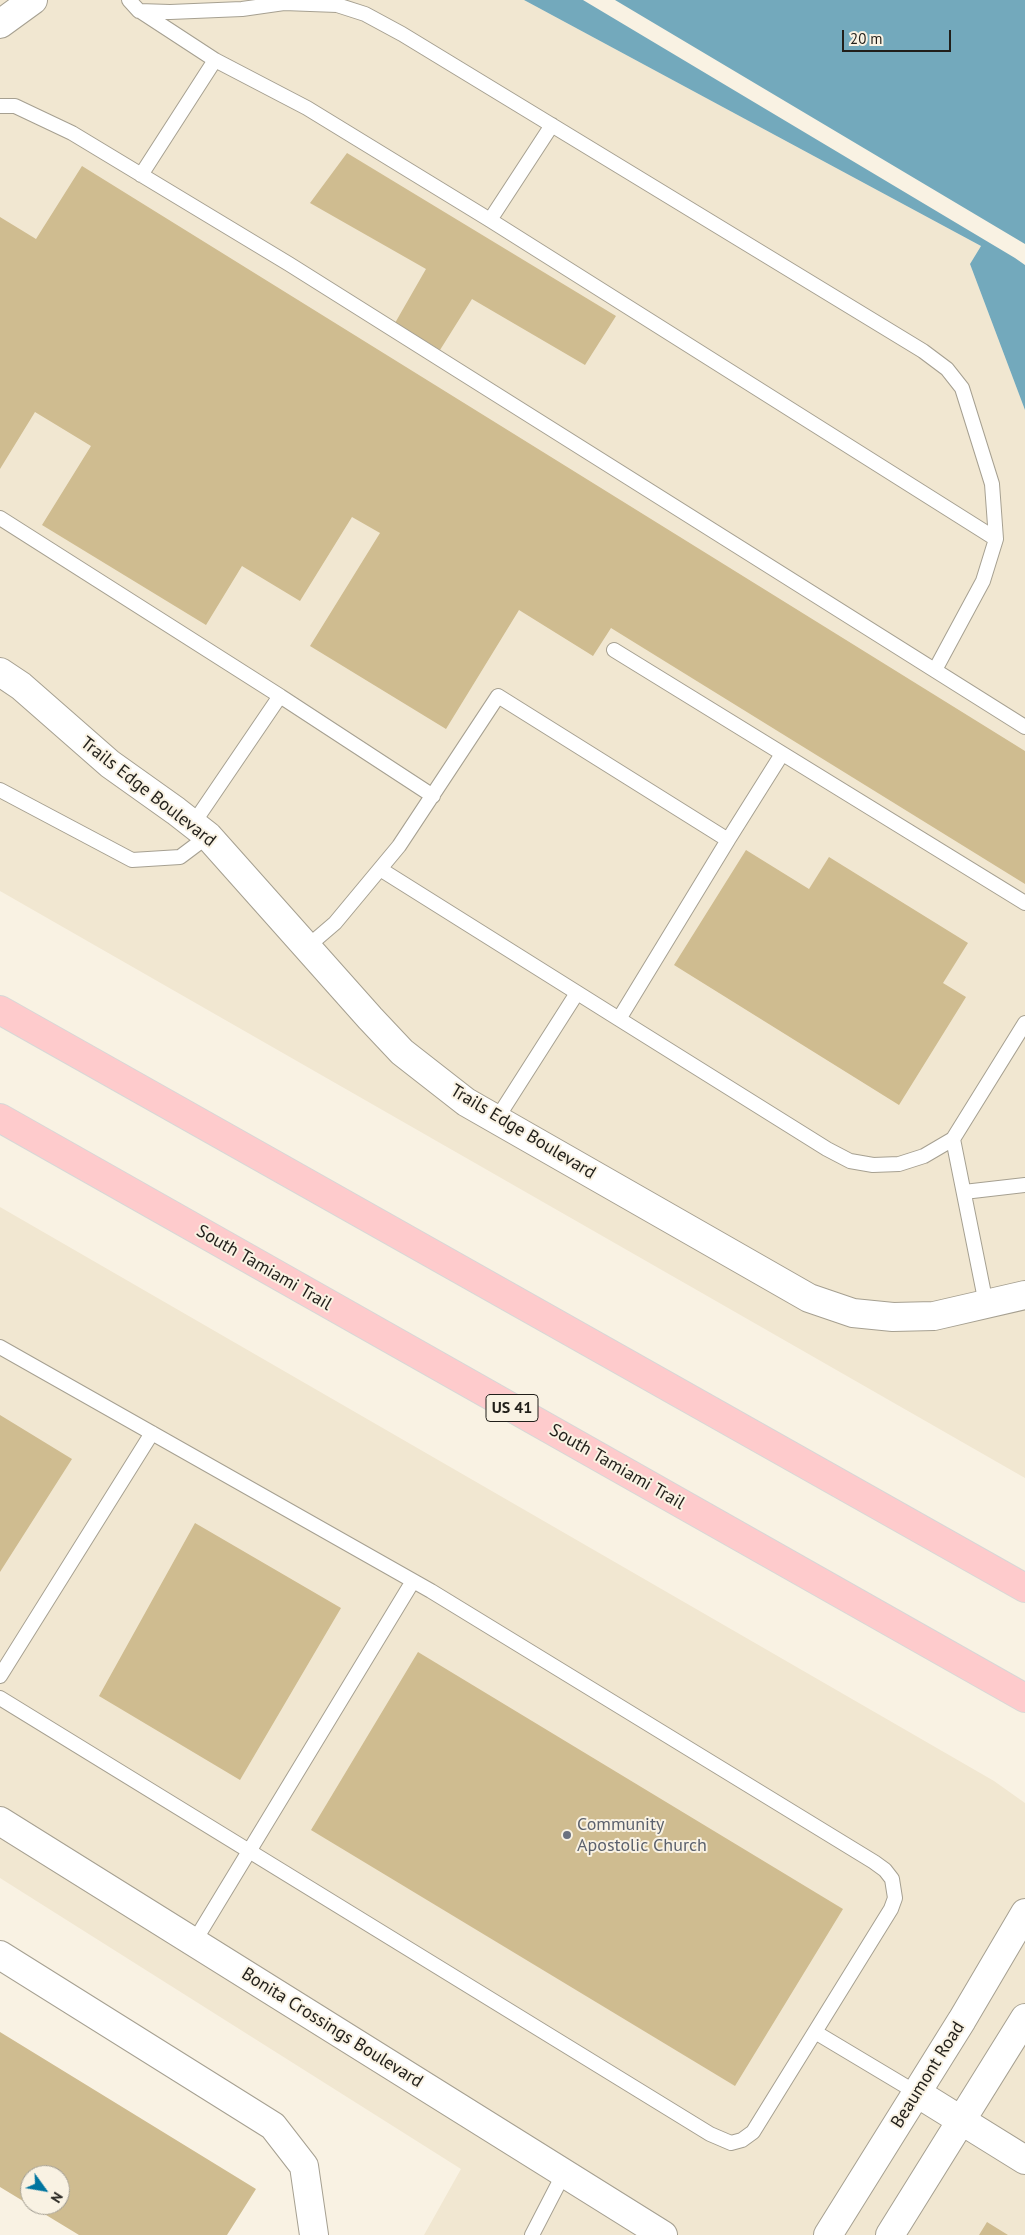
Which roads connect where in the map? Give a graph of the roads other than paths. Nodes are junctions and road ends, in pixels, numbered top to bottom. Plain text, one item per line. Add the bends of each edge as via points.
1 (33, 0) edge
2 (129, 0) edge
3 (139, 10) junction
4 (0, 24) edge
5 (215, 60) junction
6 (0, 106) edge
7 (552, 125) junction
8 (141, 175) junction
9 (490, 220) junction
10 (0, 518) edge
11 (996, 539) junction
12 (614, 650) dead end
13 (935, 670) junction
14 (0, 672) edge
15 (280, 696) junction
16 (1025, 727) edge
17 (782, 754) junction
18 (0, 790) edge
19 (433, 796) junction
20 (201, 829) junction
21 (728, 840) junction
22 (380, 869) junction
23 (1025, 903) edge
24 (306, 947) junction
25 (577, 993) junction
26 (0, 1010) edge
27 (619, 1019) junction
28 (1025, 1023) edge
29 (0, 1118) edge
30 (496, 1120) junction
31 (953, 1139) junction
32 (1025, 1185) edge
33 (964, 1192) junction
34 (1025, 1295) edge
35 (986, 1304) junction
36 (0, 1347) edge
37 (152, 1434) junction
38 (413, 1581) junction
39 (1025, 1588) edge
40 (0, 1676) edge
41 (0, 1698) edge
42 (1025, 1698) edge
43 (0, 1821) edge
44 (249, 1851) junction
45 (1025, 1913) edge
46 (194, 1942) junction
47 (0, 1955) edge
48 (1025, 2018) edge
49 (815, 2032) junction
50 (917, 2093) junction
51 (961, 2120) junction
52 (1025, 2160) edge
53 (564, 2173) junction
54 (314, 2235) edge
55 (532, 2235) edge
56 (664, 2235) edge
57 (828, 2235) edge
58 (890, 2235) edge

1 - 4 street
2 - 3 lane
3 - 5 lane
3 - 7 lane via 242,9 284,2 337,5 365,14 402,34
5 - 8 lane
5 - 9 lane via 307,108
6 - 8 lane via 15,106 33,113
7 - 9 lane
7 - 11 lane via 923,350 947,370 962,388 992,484
8 - 13 lane via 290,264
9 - 11 lane
10 - 15 lane
11 - 13 lane via 983,581
12 - 17 lane
13 - 16 lane
14 - 20 street, Trails Edge Boulevard via 21,686 110,764
15 - 19 lane
15 - 20 lane
17 - 21 lane
17 - 23 lane
18 - 20 lane via 132,860 180,857
19 - 21 lane via 498,696
19 - 22 lane
20 - 24 street, Trails Edge Boulevard
21 - 27 lane
22 - 24 lane via 334,923
22 - 25 lane
24 - 30 street, Trails Edge Boulevard via 402,1052 466,1102
25 - 27 lane
25 - 30 lane
26 - 39 main road
27 - 31 lane via 850,1161 873,1165 899,1164 924,1156
28 - 31 lane
29 - 42 main road, South Tamiami Trail / US 41
30 - 35 street, Trails Edge Boulevard via 809,1298 854,1313 893,1317 934,1316
31 - 33 lane
32 - 33 lane
33 - 35 lane
34 - 35 street, Trails Edge Boulevard
36 - 37 lane
37 - 38 lane
37 - 40 lane
38 - 44 lane
38 - 49 lane via 885,1870 894,1887 891,1909
41 - 44 lane
43 - 46 street, Bonita Crossings Boulevard
44 - 46 lane
44 - 49 lane via 721,2140 731,2143 753,2132
45 - 50 street, Beaumont Road
46 - 53 street, Bonita Crossings Boulevard
47 - 54 street via 273,2126 304,2166
48 - 51 street
49 - 50 lane
50 - 51 street
50 - 57 street, Beaumont Road
51 - 52 street
51 - 58 street
53 - 55 lane
53 - 56 street, Bonita Crossings Boulevard

